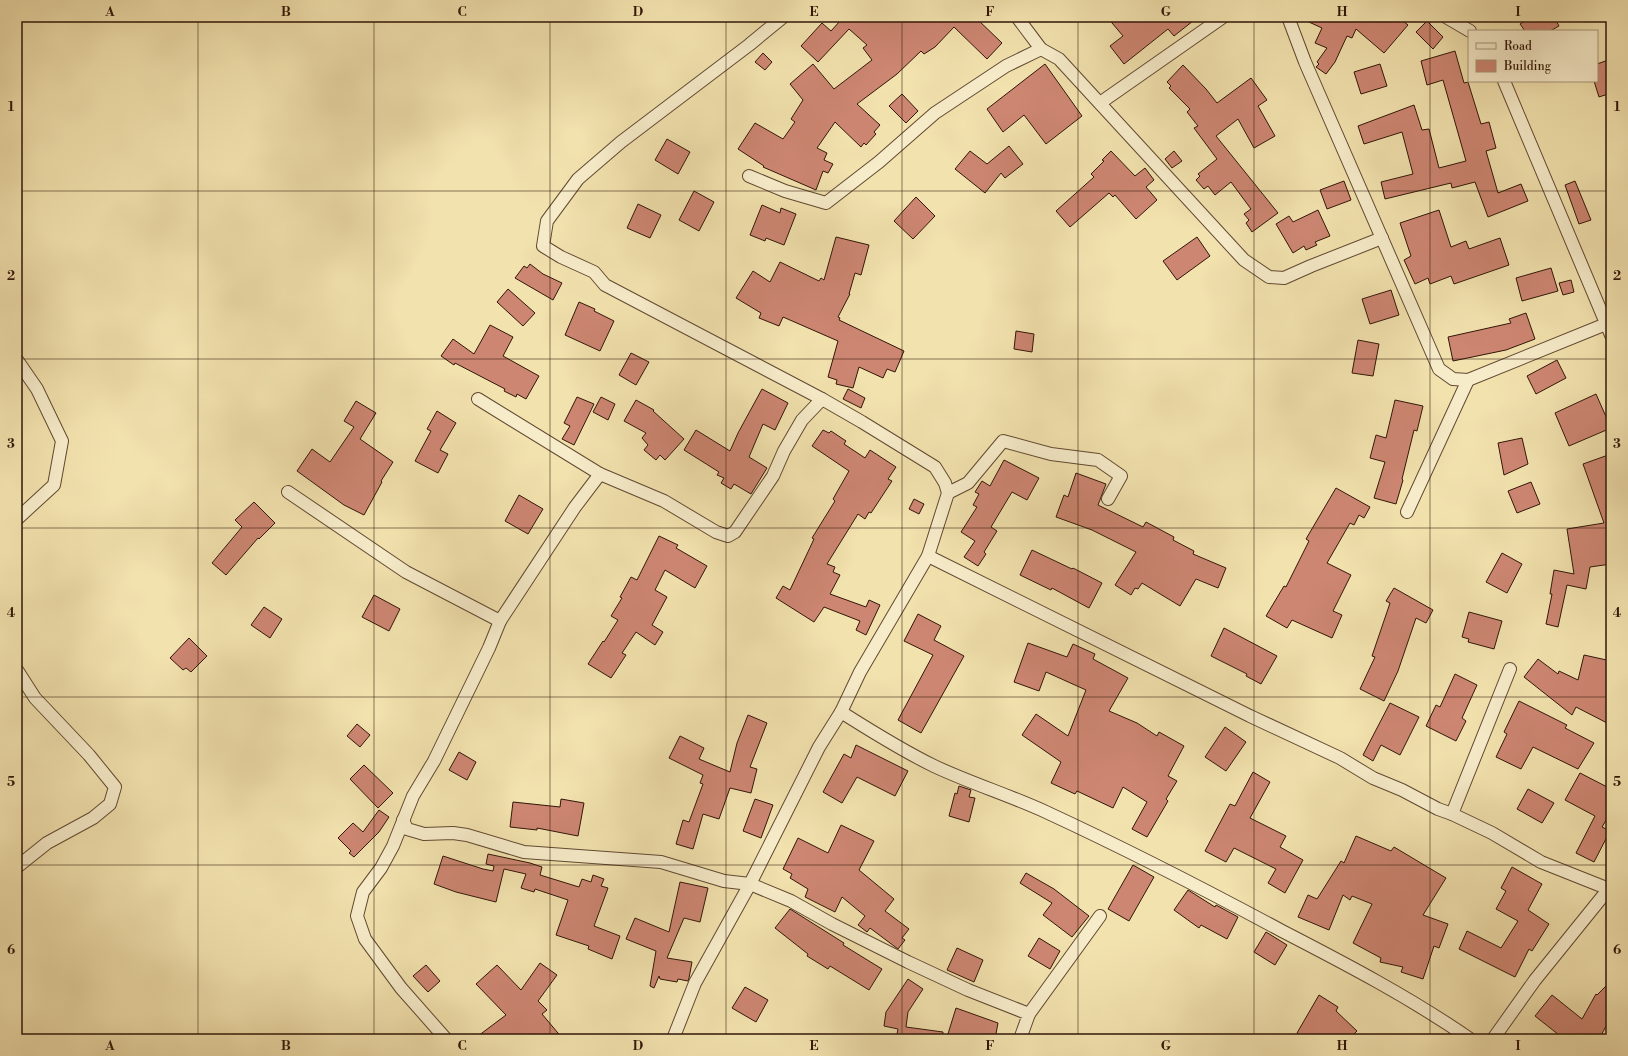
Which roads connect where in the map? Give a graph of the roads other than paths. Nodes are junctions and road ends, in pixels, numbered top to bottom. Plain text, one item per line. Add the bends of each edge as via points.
1 (783, 17) edge
2 (1017, 17) edge
3 (1223, 17) edge
4 (1288, 17) edge
5 (1446, 17) edge
6 (1468, 30) edge
7 (1041, 49) junction
8 (1504, 82) edge
9 (1100, 103) junction
10 (749, 176) dead end
11 (1382, 238) junction
12 (1609, 330) edge
13 (17, 360) edge
14 (1468, 380) junction
15 (478, 399) dead end
16 (822, 399) junction
17 (600, 474) junction
18 (288, 492) dead end
19 (948, 493) junction
20 (1108, 500) dead end
21 (1408, 512) dead end
22 (17, 519) edge
23 (928, 556) junction
24 (500, 621) junction
25 (1510, 669) dead end
26 (17, 670) edge
27 (841, 712) junction
28 (1452, 814) junction
29 (403, 820) junction
30 (17, 867) edge
31 (750, 884) junction
32 (1610, 888) edge
33 (1100, 916) dead end
34 (1029, 1014) junction
35 (446, 1039) edge
36 (673, 1039) edge
37 (1020, 1039) edge
38 (1470, 1039) edge
39 (1493, 1039) edge

1 - 16 street via 621,142 578,179 547,221 543,246 594,272 605,285
2 - 7 street
3 - 9 street
4 - 11 street
5 - 6 street
7 - 9 street via 1059,59
7 - 10 street via 1006,66 934,113 879,162 826,203 785,191
8 - 12 street
9 - 11 street via 1244,260 1269,277 1284,278
11 - 14 street via 1439,369 1453,379
12 - 14 street
13 - 22 street via 37,388 62,441 54,485
14 - 21 street
15 - 17 street
16 - 17 street via 802,420 773,476 735,532 728,536 716,532 664,501
16 - 19 street via 935,467 945,482
17 - 24 street via 575,507
18 - 24 street via 406,572
19 - 20 street via 968,483 1003,441 1051,454 1098,460 1121,476
19 - 23 street
23 - 27 street via 860,672
23 - 28 street via 1340,758 1373,778
24 - 29 street
25 - 28 street
26 - 30 street via 34,698 89,755 115,787 110,804 93,818 48,843
27 - 31 street via 819,747
27 - 38 street via 895,746 934,765 1044,811 1191,882 1439,1017
28 - 32 street via 1492,833 1541,862
29 - 31 street via 407,829 424,834 467,835 524,852 661,862 724,881
29 - 35 street via 381,868 363,892 357,916 365,939 374,952 401,988
31 - 34 street via 791,901 832,924 968,990
31 - 36 street via 695,983
32 - 39 street via 1535,980
33 - 34 street
34 - 37 street

